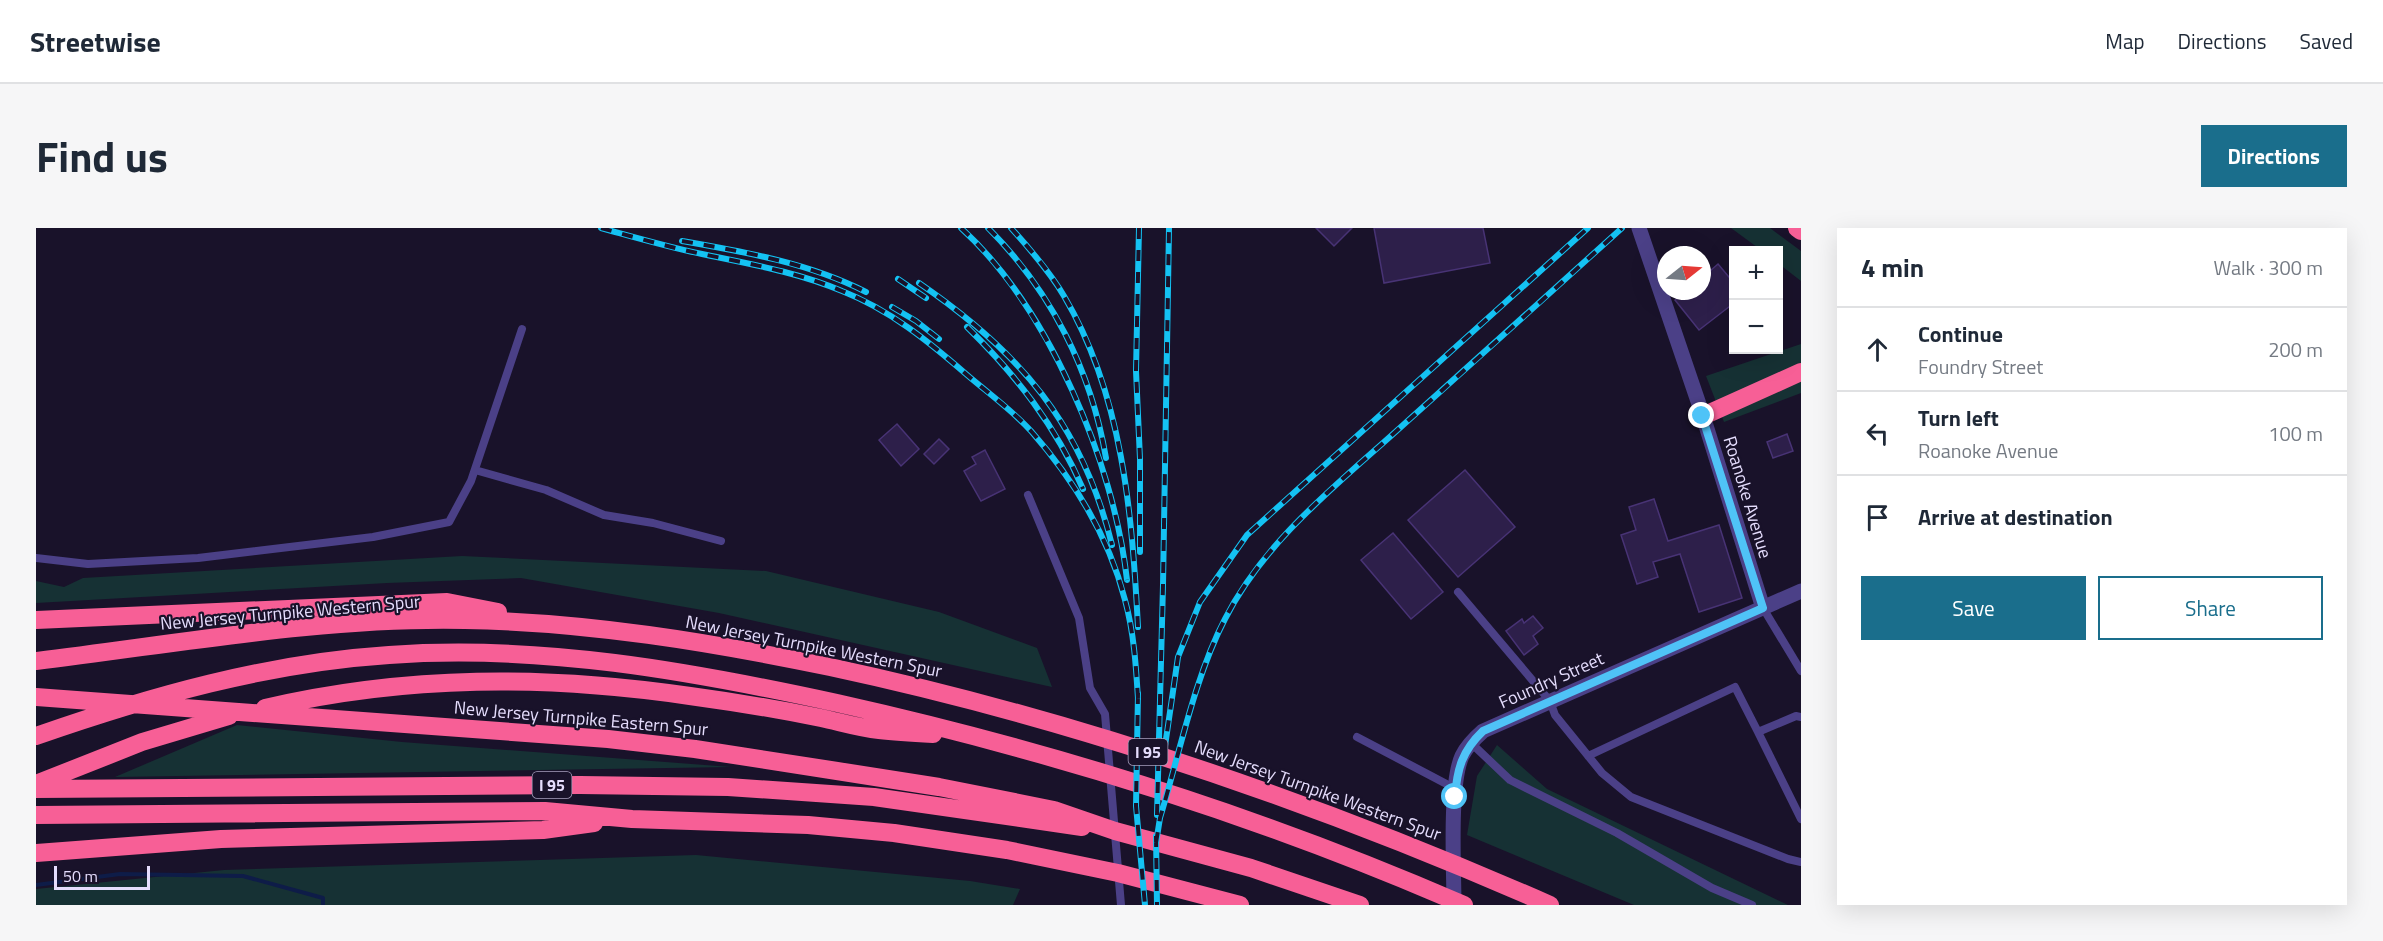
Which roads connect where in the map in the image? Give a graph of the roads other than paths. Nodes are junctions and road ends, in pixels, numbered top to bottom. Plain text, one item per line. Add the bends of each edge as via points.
1 (1639, 228) edge
2 (1797, 228) edge
3 (1801, 231) edge
4 (522, 328) dead end
5 (1801, 372) edge
6 (1702, 416) junction
7 (475, 470) junction
8 (1028, 495) dead end
9 (721, 541) dead end
10 (36, 558) edge
11 (1801, 591) edge
12 (1458, 592) dead end
13 (1763, 608) junction
14 (36, 620) edge
15 (558, 624) junction
16 (36, 661) edge
17 (1801, 671) edge
18 (36, 697) edge
19 (1550, 701) junction
20 (1801, 717) edge
21 (1758, 732) junction
22 (43, 734) edge
23 (979, 737) junction
24 (1357, 737) dead end
25 (1471, 742) junction
26 (1588, 756) junction
27 (36, 784) edge
28 (36, 789) edge
29 (1456, 789) junction
30 (36, 815) edge
31 (632, 819) junction
32 (1065, 819) junction
33 (1801, 819) edge
34 (36, 853) edge
35 (1801, 862) edge
36 (1549, 904) edge
37 (1120, 905) edge
38 (1240, 905) edge
39 (1360, 905) edge
40 (1454, 905) edge
41 (1464, 905) edge
42 (1752, 905) edge

1 - 6 street, Roanoke Avenue
2 - 3 highway
4 - 7 lane
5 - 6 highway
6 - 13 street, Roanoke Avenue
7 - 9 lane via 546,490 604,515
7 - 10 lane via 449,522 373,537 198,558 88,564
8 - 37 lane via 1079,618 1090,688 1105,714
11 - 13 street, Foundry Street
12 - 19 lane
13 - 17 lane
13 - 19 street, Foundry Street
14 - 15 highway via 447,602
15 - 16 highway, New Jersey Turnpike Western Spur / I 95 via 377,622
15 - 36 highway, New Jersey Turnpike Western Spur / I 95 via 760,653 887,679 1026,716 1269,792
18 - 32 highway, New Jersey Turnpike Eastern Spur / I 95 via 608,739 704,750 939,787
19 - 25 street, Foundry Street via 1483,731
19 - 26 lane via 1555,715
20 - 21 lane
21 - 26 lane via 1736,687
21 - 33 lane
22 - 23 highway, I 95 via 178,691 265,671 386,655 473,652 588,660 702,676
23 - 27 highway via 877,730 639,689 476,680 391,686 309,698 227,717 88,762
23 - 41 highway, I 95 via 1150,786 1267,825
24 - 29 lane
25 - 29 street via 1462,756
25 - 42 lane via 1510,780 1617,833 1712,888
26 - 35 lane via 1631,797
28 - 32 highway, New Jersey Turnpike Eastern Spur / I 95 via 718,787 874,797
29 - 40 street
30 - 31 highway, I 95 via 545,811
31 - 34 highway, I 95 via 543,830 221,839
31 - 38 highway, I 95 via 748,821 865,830 990,847
32 - 39 highway, New Jersey Turnpike Eastern Spur / I 95 via 1251,868

